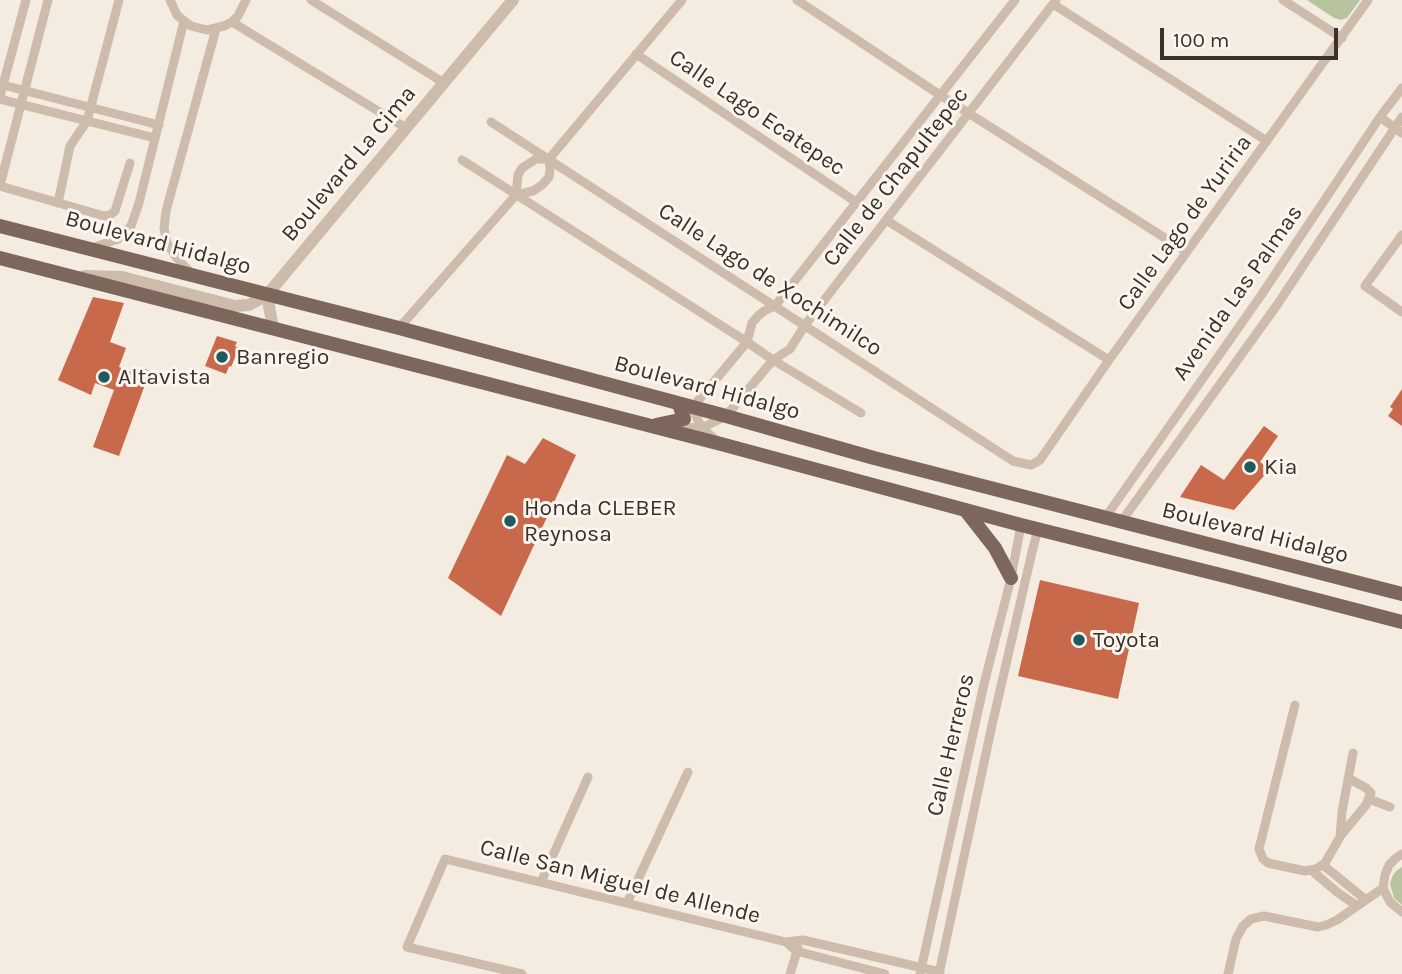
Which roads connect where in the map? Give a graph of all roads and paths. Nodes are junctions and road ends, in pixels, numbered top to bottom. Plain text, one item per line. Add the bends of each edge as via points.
1 (26, 0) edge
2 (48, 0) edge
3 (119, 0) edge
4 (170, 0) edge
5 (246, 0) edge
6 (311, 0) edge
7 (513, 0) edge
8 (682, 0) edge
9 (797, 0) edge
10 (1014, 0) edge
11 (1283, 0) edge
12 (1368, 0) edge
13 (1054, 2) edge
14 (184, 21) junction
15 (232, 22) junction
16 (216, 29) junction
17 (1342, 38) junction
18 (636, 54) junction
19 (444, 83) junction
20 (3, 85) junction
21 (1402, 88) edge
22 (25, 91) junction
23 (940, 95) junction
24 (0, 97) edge
25 (22, 104) junction
26 (1391, 104) junction
27 (91, 107) junction
28 (969, 114) junction
29 (1402, 115) edge
30 (1380, 117) junction
31 (87, 121) junction
32 (491, 122) dead end
33 (159, 125) junction
34 (406, 128) junction
35 (1398, 130) edge
36 (155, 138) junction
37 (1267, 141) junction
38 (549, 159) junction
39 (462, 160) dead end
40 (130, 163) dead end
41 (0, 185) edge
42 (516, 195) junction
43 (856, 202) junction
44 (58, 203) junction
45 (886, 220) junction
46 (0, 226) edge
47 (1402, 235) edge
48 (89, 249) junction
49 (1187, 252) junction
50 (0, 258) edge
51 (69, 275) junction
52 (195, 276) junction
53 (267, 295) junction
54 (1262, 295) junction
55 (1277, 305) junction
56 (775, 306) junction
57 (1402, 312) edge
58 (805, 325) junction
59 (274, 328) junction
60 (399, 328) junction
61 (747, 342) junction
62 (773, 360) junction
63 (1109, 360) junction
64 (686, 406) junction
65 (861, 413) dead end
66 (726, 416) junction
67 (651, 426) junction
68 (702, 428) junction
69 (721, 444) junction
70 (1031, 465) joint
71 (1133, 477) junction
72 (1147, 487) junction
73 (966, 511) junction
74 (1105, 518) junction
75 (1121, 522) junction
76 (1021, 525) junction
77 (1038, 529) junction
78 (1011, 578) junction
79 (1402, 594) edge
80 (1402, 622) edge
81 (1295, 705) dead end
82 (1353, 753) dead end
83 (688, 772) dead end
84 (588, 777) dead end
85 (1348, 778) junction
86 (1369, 799) junction
87 (1390, 807) dead end
88 (1340, 837) junction
89 (1402, 854) edge
90 (1324, 864) junction
91 (1311, 870) junction
92 (541, 882) junction
93 (1383, 888) junction
94 (937, 899) junction
95 (1366, 900) junction
96 (626, 903) junction
97 (955, 904) junction
98 (1357, 906) junction
99 (1402, 912) edge
100 (803, 940) junction
101 (786, 942) junction
102 (796, 951) junction
103 (867, 955) junction
104 (864, 968) junction
105 (921, 971) edge
106 (940, 973) edge
107 (522, 974) edge
108 (790, 974) edge
109 (885, 974) edge
110 (1228, 974) edge

1 - 20 street
2 - 22 street
3 - 27 street
4 - 14 street
5 - 15 street
6 - 19 street
7 - 19 street, Boulevard La Cima
8 - 18 street
9 - 23 street
10 - 23 street, Calle de Chapultepec
11 - 17 street
12 - 17 street, Calle Lago de Yuriria
13 - 28 street, Calle de Chapultepec
13 - 37 street
14 - 16 street via 199,29
14 - 33 street
15 - 16 street
15 - 34 street
16 - 52 street via 164,228 176,257
17 - 37 street, Calle Lago de Yuriria
18 - 38 street
18 - 43 street, Calle Lago Ecatepec
19 - 34 street, Boulevard La Cima
20 - 22 street
20 - 24 street
21 - 26 street, Avenida Las Palmas
22 - 25 street
22 - 27 street
23 - 28 street
23 - 43 street, Calle de Chapultepec
24 - 25 street
25 - 31 street
25 - 41 street
26 - 29 street
26 - 30 street, Avenida Las Palmas
27 - 31 street
27 - 33 street
28 - 45 street, Calle de Chapultepec
28 - 49 street
29 - 35 street, Avenida Las Palmas
30 - 35 street
30 - 54 street, Avenida Las Palmas
31 - 36 street
31 - 44 street via 70,146
32 - 38 street, Calle Lago de Xochimilco
33 - 36 street
34 - 53 street, Boulevard La Cima
35 - 55 street, Avenida Las Palmas
36 - 48 street via 131,226 118,239
37 - 49 street, Calle Lago de Yuriria
38 - 42 street via 549,177 542,185
38 - 42 street via 536,159 522,167
38 - 56 street, Calle Lago de Xochimilco
39 - 42 street
40 - 44 street via 110,215
41 - 44 street
42 - 60 street
42 - 61 street
43 - 56 street, Calle de Chapultepec
45 - 58 street, Calle de Chapultepec
45 - 63 street
46 - 48 main road, Boulevard Hidalgo
47 - 57 street via 1365,286
48 - 52 main road, Boulevard Hidalgo
49 - 63 street, Calle Lago de Yuriria
50 - 51 main road
51 - 53 street via 122,277 235,306
51 - 59 main road
52 - 53 main road, Boulevard Hidalgo
53 - 59 street
53 - 60 main road, Boulevard Hidalgo
54 - 55 street
54 - 71 street, Avenida Las Palmas
55 - 72 street, Avenida Las Palmas
56 - 58 street, Calle Lago de Xochimilco
56 - 61 street, Calle de Chapultepec via 752,323
58 - 62 street, Calle de Chapultepec via 790,349
58 - 70 street, Calle Lago de Xochimilco via 1013,461
59 - 67 main road
60 - 64 main road, Boulevard Hidalgo
61 - 62 street
61 - 64 street, Calle de Chapultepec
62 - 65 street
62 - 66 street, Calle de Chapultepec
63 - 70 street, Calle Lago de Yuriria via 1040,460
64 - 66 main road, Boulevard Hidalgo
64 - 67 main road via 684,419
64 - 68 street
66 - 68 street, Calle de Chapultepec
66 - 69 main road via 717,429
66 - 74 main road, Boulevard Hidalgo
67 - 68 street, Calle de Chapultepec
67 - 69 main road
68 - 69 street
69 - 73 main road
71 - 72 street
71 - 74 street, Avenida Las Palmas
72 - 75 street, Avenida Las Palmas
73 - 76 main road
73 - 78 main road
74 - 75 main road, Boulevard Hidalgo
75 - 79 main road, Boulevard Hidalgo
76 - 77 main road
76 - 78 street, Calle Herreros
77 - 80 main road
77 - 97 street, Calle Herreros
78 - 94 street, Calle Herreros
81 - 91 street via 1259,849 1268,863
82 - 85 street
83 - 96 street
84 - 92 street
85 - 86 street via 1371,793
85 - 88 street
86 - 87 street
86 - 88 street
88 - 90 street
89 - 93 street via 1389,865
90 - 91 street
90 - 95 street
91 - 98 street
92 - 96 street, Calle San Miguel de Allende
92 - 107 street, Calle San Miguel de Allende via 445,859 407,947
93 - 95 street
93 - 99 street
94 - 97 street
94 - 105 street, Calle Herreros
95 - 98 street
96 - 101 street, Calle San Miguel de Allende
97 - 106 street, Calle Herreros
98 - 110 street via 1318,927 1264,916 1251,919 1236,939
100 - 101 street
100 - 102 street
100 - 103 street
101 - 102 street
102 - 104 street
102 - 108 street
103 - 104 street
103 - 105 street
104 - 109 street
105 - 106 street

